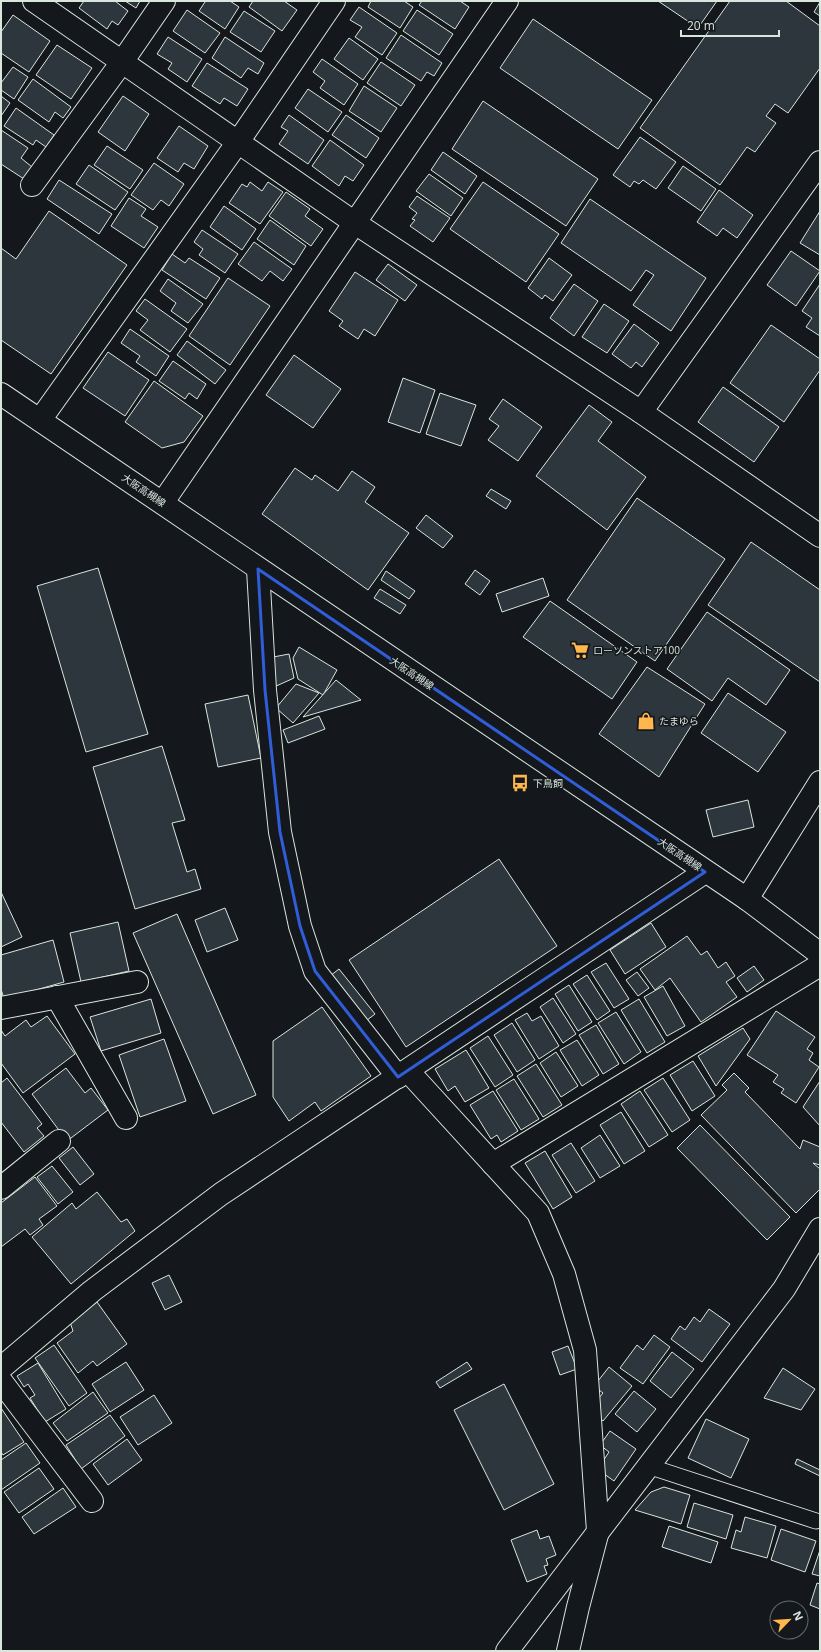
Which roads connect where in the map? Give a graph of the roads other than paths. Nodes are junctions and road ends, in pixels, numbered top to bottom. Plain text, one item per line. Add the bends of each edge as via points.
1 (34, 1) edge
2 (164, 1) edge
3 (334, 1) edge
4 (507, 1) edge
5 (122, 62) junction
6 (238, 142) junction
7 (820, 162) edge
8 (32, 185) dead end
9 (355, 223) junction
10 (1, 394) edge
11 (641, 412) junction
12 (40, 420) junction
13 (163, 502) junction
14 (820, 536) edge
15 (258, 568) junction
16 (820, 782) edge
17 (706, 872) junction
18 (747, 899) junction
19 (820, 954) edge
20 (820, 965) edge
21 (137, 982) dead end
22 (56, 997) junction
23 (1, 1008) edge
24 (403, 1074) junction
25 (126, 1118) dead end
26 (59, 1140) dead end
27 (493, 1164) junction
28 (1, 1188) edge
29 (820, 1230) edge
30 (1, 1368) edge
31 (1, 1381) edge
32 (648, 1466) junction
33 (92, 1501) dead end
34 (816, 1521) dead end
35 (598, 1531) junction
36 (507, 1651) edge
37 (568, 1651) edge

1 - 5 street
2 - 5 street
3 - 6 street
4 - 9 street
5 - 6 street
5 - 8 street
6 - 9 street
6 - 12 street
7 - 11 street
9 - 11 street
9 - 13 street
10 - 12 street, 大阪高槻線
11 - 14 street
12 - 13 street, 大阪高槻線
13 - 15 street, 大阪高槻線
15 - 17 street, 大阪高槻線
15 - 24 street via 265,690 280,832 300,926 315,971
16 - 18 street
17 - 18 street, 大阪高槻線
17 - 24 street
18 - 19 street, 大阪高槻線
20 - 27 street
21 - 22 street
22 - 23 street
22 - 25 street
24 - 27 street
24 - 30 street via 221,1194 92,1292
26 - 28 street
27 - 35 street via 538,1213 564,1274 585,1350
29 - 32 street via 784,1289
31 - 33 street
32 - 34 lane
32 - 35 street
35 - 36 street
35 - 37 street

